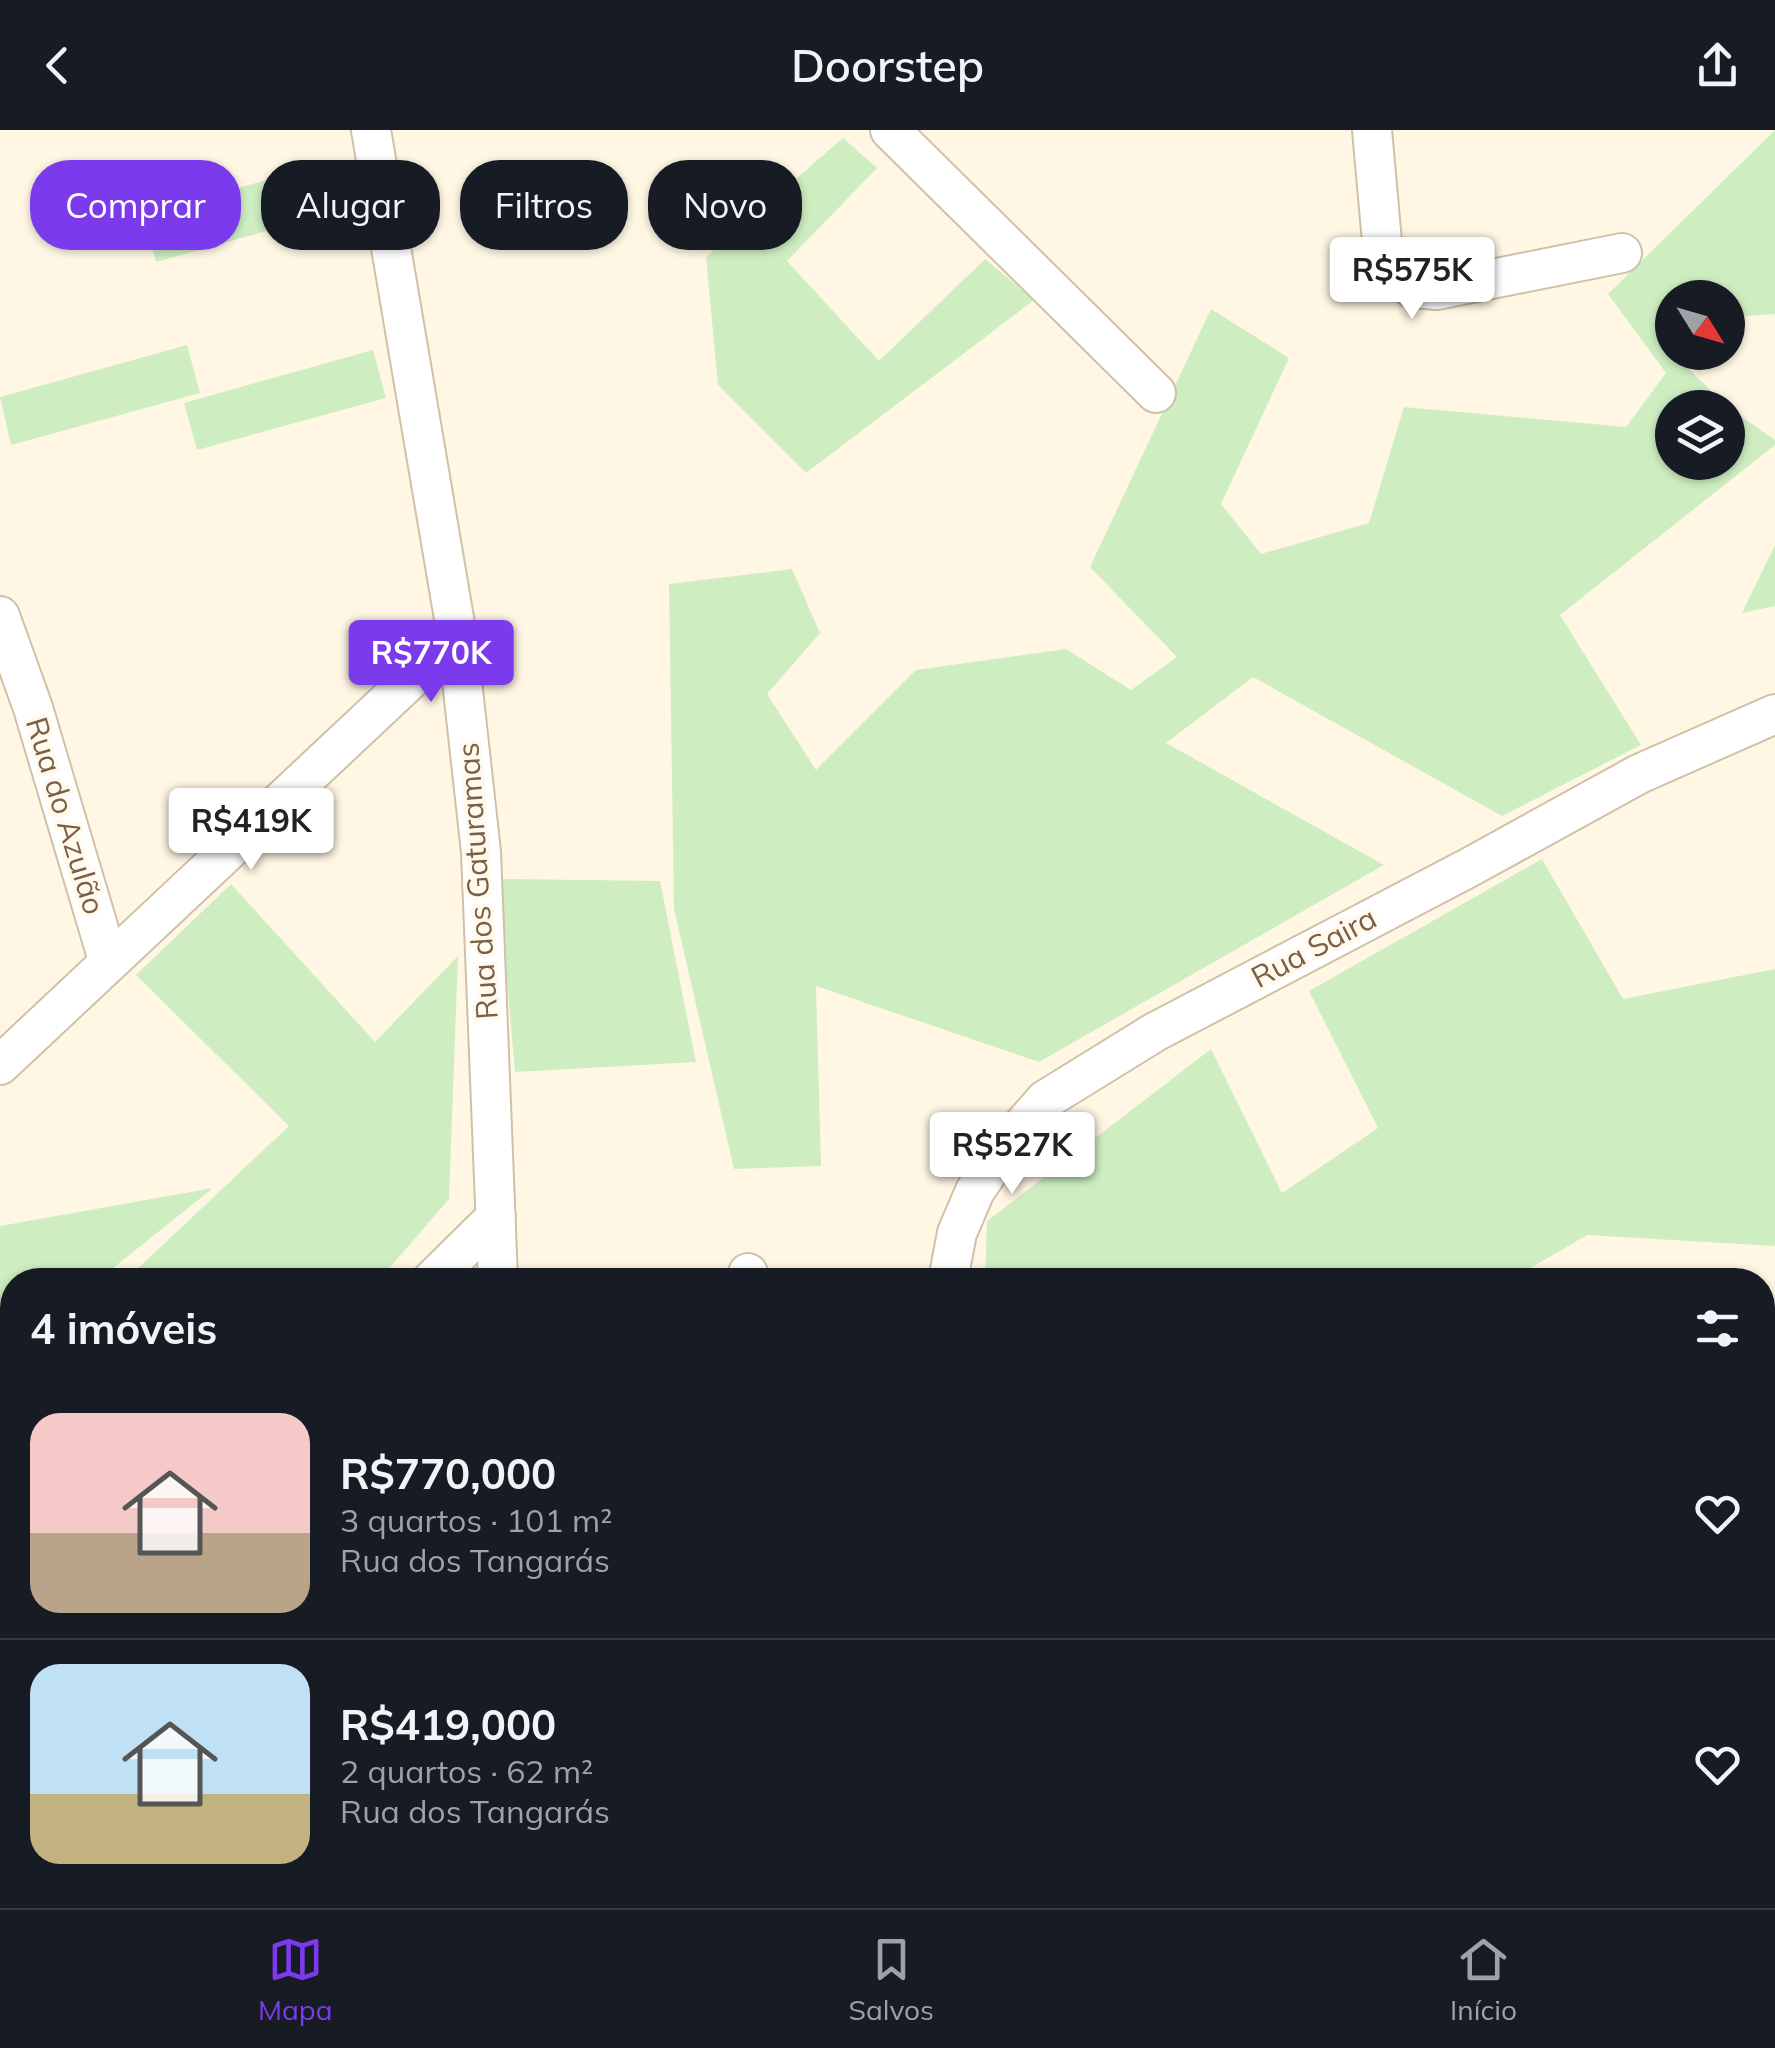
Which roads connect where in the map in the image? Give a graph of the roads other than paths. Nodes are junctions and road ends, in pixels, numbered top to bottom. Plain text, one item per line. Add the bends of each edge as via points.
1 (371, 130) edge
2 (890, 130) edge
3 (1372, 130) edge
4 (1622, 254) dead end
5 (1156, 394) dead end
6 (0, 616) edge
7 (458, 636) junction
8 (1775, 714) edge
9 (108, 960) junction
10 (0, 1065) edge
11 (496, 1217) junction
12 (444, 1268) edge
13 (498, 1268) edge
14 (950, 1268) edge

1 - 7 street, Rua dos Gaturamas
2 - 5 street
3 - 4 street via 1384,264 1412,288 1437,290
6 - 9 street, Rua do Azulão
7 - 9 street
7 - 11 street, Rua dos Gaturamas via 480,852
8 - 14 street, Rua Saira via 1639,774 1154,1032 1044,1100 976,1191
9 - 10 street
11 - 12 street
11 - 13 street, Rua dos Gaturamas

